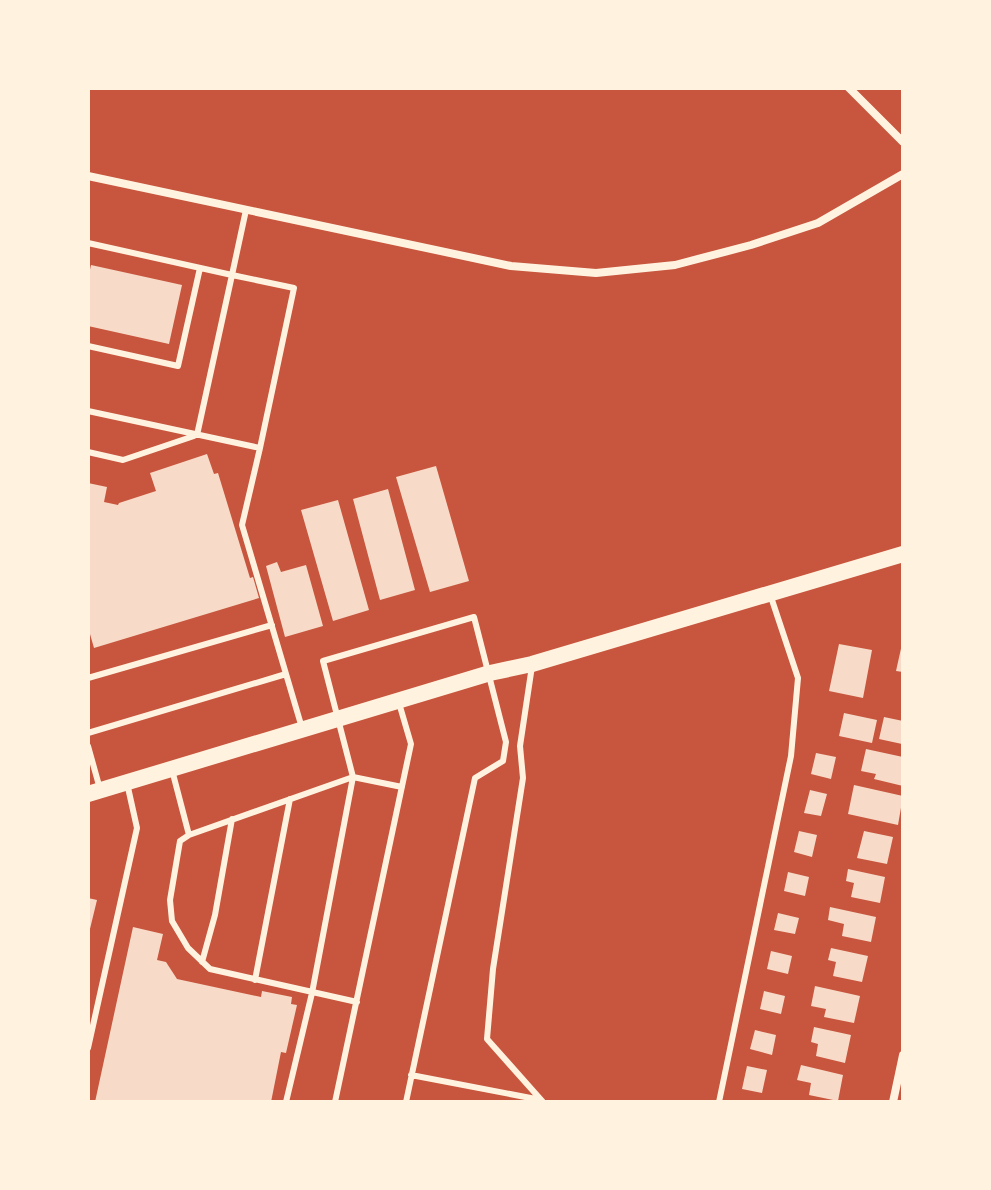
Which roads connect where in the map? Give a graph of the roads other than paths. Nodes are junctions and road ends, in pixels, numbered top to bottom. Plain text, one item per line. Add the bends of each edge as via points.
1 (849, 88) edge
2 (903, 142) edge
3 (903, 174) edge
4 (88, 176) edge
5 (246, 210) junction
6 (88, 243) edge
7 (200, 268) junction
8 (232, 275) junction
9 (88, 346) edge
10 (88, 411) edge
11 (197, 435) junction
12 (260, 448) junction
13 (88, 452) edge
14 (903, 554) edge
15 (770, 593) junction
16 (272, 625) junction
17 (532, 664) junction
18 (490, 673) junction
19 (286, 674) junction
20 (88, 678) edge
21 (399, 703) junction
22 (337, 721) junction
23 (303, 731) junction
24 (88, 733) edge
25 (88, 746) edge
26 (172, 770) junction
27 (353, 777) junction
28 (127, 783) junction
29 (402, 787) junction
30 (94, 793) edge
31 (290, 799) junction
32 (232, 819) junction
33 (189, 835) junction
34 (202, 962) junction
35 (255, 980) junction
36 (312, 993) junction
37 (357, 1002) junction
38 (88, 1048) edge
39 (903, 1055) edge
40 (411, 1075) junction
41 (542, 1101) edge
42 (286, 1102) edge
43 (335, 1102) edge
44 (406, 1102) edge
45 (719, 1102) edge
46 (893, 1102) edge

1 - 2 street
3 - 5 street via 818,223 751,245 675,265 596,273 511,266
4 - 5 street
5 - 8 lane
6 - 7 lane
7 - 8 lane
7 - 9 lane via 178,366
8 - 11 lane
8 - 12 lane via 294,288
10 - 11 lane
11 - 12 lane
11 - 13 lane via 123,460
12 - 16 lane via 242,525
14 - 15 main road
15 - 17 main road
15 - 45 lane via 798,678 791,756
16 - 19 lane
16 - 20 lane
17 - 18 main road
17 - 41 lane via 520,746 523,778 487,1039
18 - 21 main road
18 - 22 lane via 474,617 323,661
18 - 40 lane via 506,742 503,761 475,778
19 - 23 lane
19 - 24 lane
21 - 22 main road
21 - 29 lane via 411,744
22 - 23 main road
22 - 27 lane
23 - 26 main road
25 - 30 lane
26 - 28 main road
26 - 33 lane
27 - 29 lane
27 - 31 lane
27 - 36 lane
28 - 30 main road
28 - 38 lane via 137,828
29 - 37 lane
31 - 32 lane
31 - 35 lane
32 - 33 lane
32 - 34 lane
33 - 34 lane via 180,841 173,873 172,921
34 - 35 lane via 210,969
35 - 36 lane
36 - 37 lane
36 - 42 lane
37 - 43 lane
39 - 46 street
40 - 41 lane
40 - 44 lane

